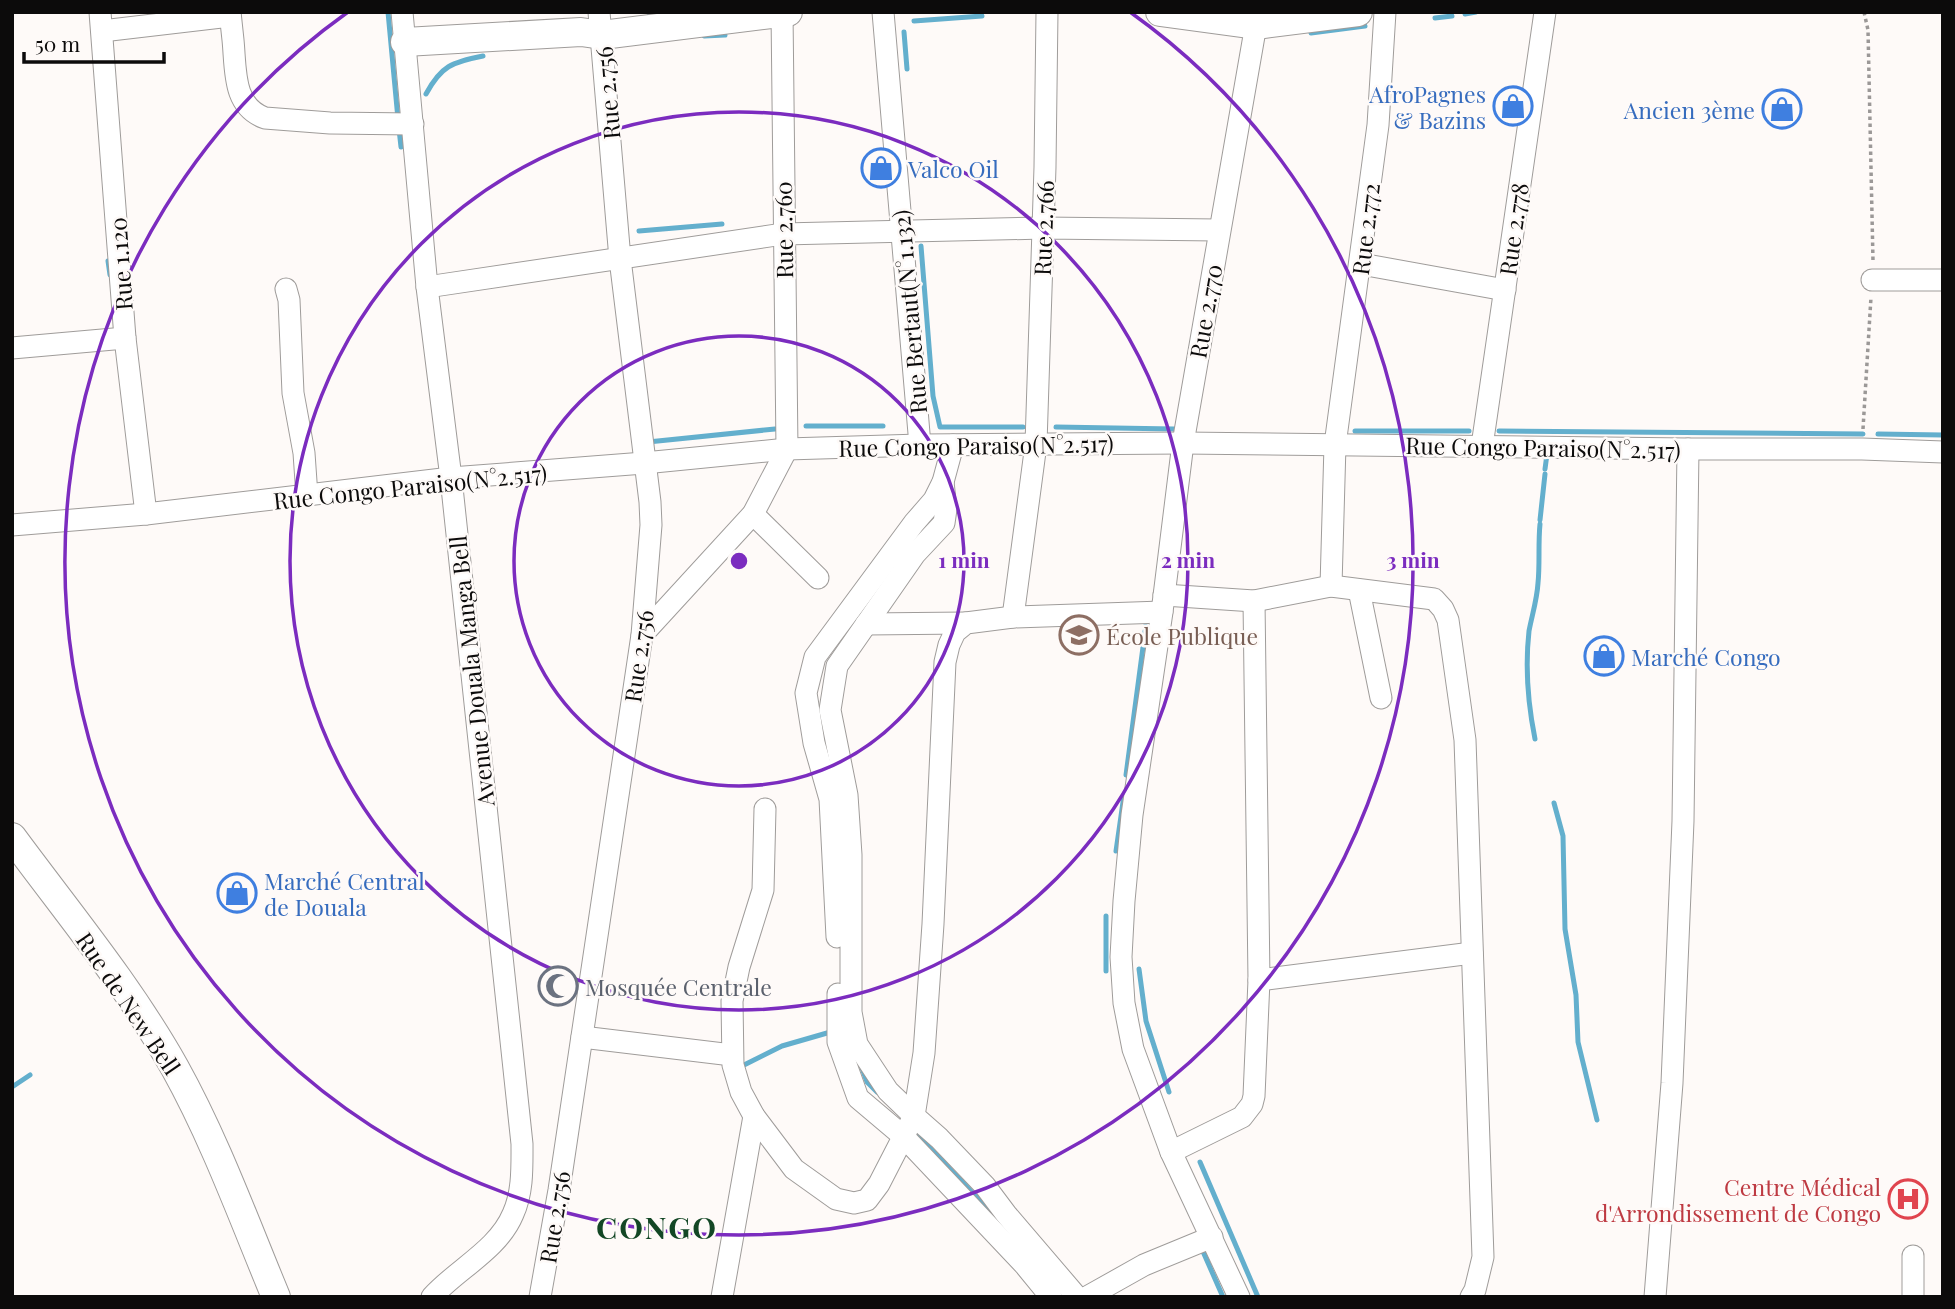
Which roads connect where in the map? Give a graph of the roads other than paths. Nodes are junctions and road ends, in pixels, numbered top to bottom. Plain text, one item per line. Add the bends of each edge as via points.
1 (402, 12) edge
2 (782, 12) edge
3 (788, 12) edge
4 (883, 12) edge
5 (1046, 12) edge
6 (1160, 12) edge
7 (1357, 12) edge
8 (1385, 12) edge
9 (1545, 12) edge
10 (230, 14) edge
11 (1257, 19) edge
12 (101, 22) edge
13 (600, 23) edge
14 (405, 42) junction
15 (413, 124) junction
16 (1043, 228) junction
17 (1218, 230) junction
18 (903, 231) junction
19 (783, 234) junction
20 (620, 259) junction
21 (1361, 264) junction
22 (1872, 280) road end
23 (1943, 280) edge
24 (427, 287) junction
25 (286, 289) dead end
26 (1505, 290) junction
27 (125, 338) junction
28 (12, 348) edge
29 (1183, 443) junction
30 (1036, 444) junction
31 (920, 445) junction
32 (953, 445) junction
33 (1335, 445) junction
34 (1482, 446) junction
35 (787, 449) junction
36 (1688, 449) junction
37 (1943, 452) edge
38 (644, 463) junction
39 (451, 478) junction
40 (943, 482) junction
41 (306, 496) junction
42 (754, 513) junction
43 (146, 514) junction
44 (12, 526) edge
45 (818, 578) dead end
46 (1331, 586) junction
47 (1359, 590) junction
48 (1254, 601) junction
49 (1163, 604) junction
50 (1013, 617) junction
51 (966, 623) junction
52 (866, 624) junction
53 (642, 635) junction
54 (1381, 698) dead end
55 (765, 809) dead end
56 (12, 837) edge
57 (1472, 953) junction
58 (1259, 980) junction
59 (582, 1037) junction
60 (732, 1055) junction
61 (754, 1116) junction
62 (914, 1116) junction
63 (903, 1136) junction
64 (1171, 1152) junction
65 (1212, 1237) junction
66 (1913, 1256) dead end
67 (542, 1296) edge
68 (276, 1297) edge
69 (432, 1297) edge
70 (722, 1297) edge
71 (1051, 1297) edge
72 (1077, 1297) edge
73 (1087, 1297) edge
74 (1239, 1297) edge
75 (1471, 1297) edge
76 (1656, 1297) edge
77 (1913, 1297) edge

1 - 14 street, Avenue Douala Manga Bell
2 - 3 main road
2 - 13 main road
2 - 19 street, Rue 2.760
4 - 18 street, Rue Bertaut(N°1.132)
5 - 16 street, Rue 2.766
6 - 11 main road
7 - 11 main road
8 - 21 street, Rue 2.772 via 1378,125
9 - 26 street, Rue 2.778
10 - 12 street
10 - 15 street via 236,84 255,115 330,123
11 - 17 street, Rue 2.770
12 - 27 street, Rue 1.120
13 - 14 main road via 581,32
13 - 20 street, Rue 2.756
14 - 15 street, Avenue Douala Manga Bell
15 - 24 street, Avenue Douala Manga Bell
16 - 17 street
16 - 18 street
16 - 30 street, Rue 2.766
17 - 29 street, Rue 2.770
18 - 19 street
18 - 31 street, Rue Bertaut(N°1.132)
19 - 20 street
19 - 35 street, Rue 2.760
20 - 24 street
20 - 38 street, Rue 2.756
21 - 26 street
21 - 33 street, Rue 2.772
22 - 23 street
24 - 39 street, Avenue Douala Manga Bell
25 - 41 street
26 - 34 street, Rue 2.778
27 - 28 street
27 - 43 street, Rue 1.120
29 - 30 street, Rue Congo Paraiso(N°2.517)
29 - 33 street, Rue Congo Paraiso(N°2.517)
29 - 49 street, Rue 2.770
30 - 32 street, Rue Congo Paraiso(N°2.517)
30 - 50 street, Rue 2.766
31 - 32 street, Rue Congo Paraiso(N°2.517)
31 - 35 street, Rue Congo Paraiso(N°2.517)
32 - 40 street
33 - 34 street, Rue Congo Paraiso(N°2.517)
33 - 46 street, Rue 2.772
34 - 36 street, Rue Congo Paraiso(N°2.517)
35 - 38 street, Rue Congo Paraiso(N°2.517)
35 - 42 street
36 - 37 street, Rue Congo Paraiso(N°2.517)
36 - 76 street via 1683,821 1672,1083
38 - 39 street, Rue Congo Paraiso(N°2.517)
38 - 53 street, Rue 2.756 via 651,526
39 - 41 street, Rue Congo Paraiso(N°2.517)
39 - 69 street, Avenue Douala Manga Bell via 522,1144 522,1179 513,1215 495,1241
40 - 52 street via 944,523 915,554
40 - 63 street via 815,657 806,694 830,799 838,1042 858,1098
41 - 43 street, Rue Congo Paraiso(N°2.517)
42 - 45 street
42 - 53 street
43 - 44 street, Rue Congo Paraiso(N°2.517)
46 - 47 street
46 - 48 street
47 - 54 street
47 - 57 street via 1434,599 1448,620 1465,740
48 - 49 street
48 - 58 street
49 - 50 street
49 - 64 street, Rue 2.770 via 1132,815 1121,957 1133,1049
50 - 51 street
51 - 52 street
51 - 62 street via 949,645 944,671 933,924 924,1053
52 - 62 street via 836,666 830,710 847,795 851,1012 857,1044 888,1091
53 - 59 street, Rue 2.756
55 - 60 street via 763,890 732,1001
56 - 68 main road, Rue de New Bell via 143,1016 175,1068 201,1118
57 - 58 street
57 - 75 street via 1482,1257
58 - 64 street via 1252,1104 1242,1118
59 - 60 street
59 - 67 street, Rue 2.756
60 - 61 street via 741,1092
61 - 63 street via 794,1169 836,1199 854,1203 867,1199 879,1184
61 - 70 street
62 - 63 street
62 - 72 street via 985,1186
63 - 71 street
64 - 65 street, Rue 2.770
65 - 73 street via 1144,1265
65 - 74 street, Rue 2.770
66 - 77 street

